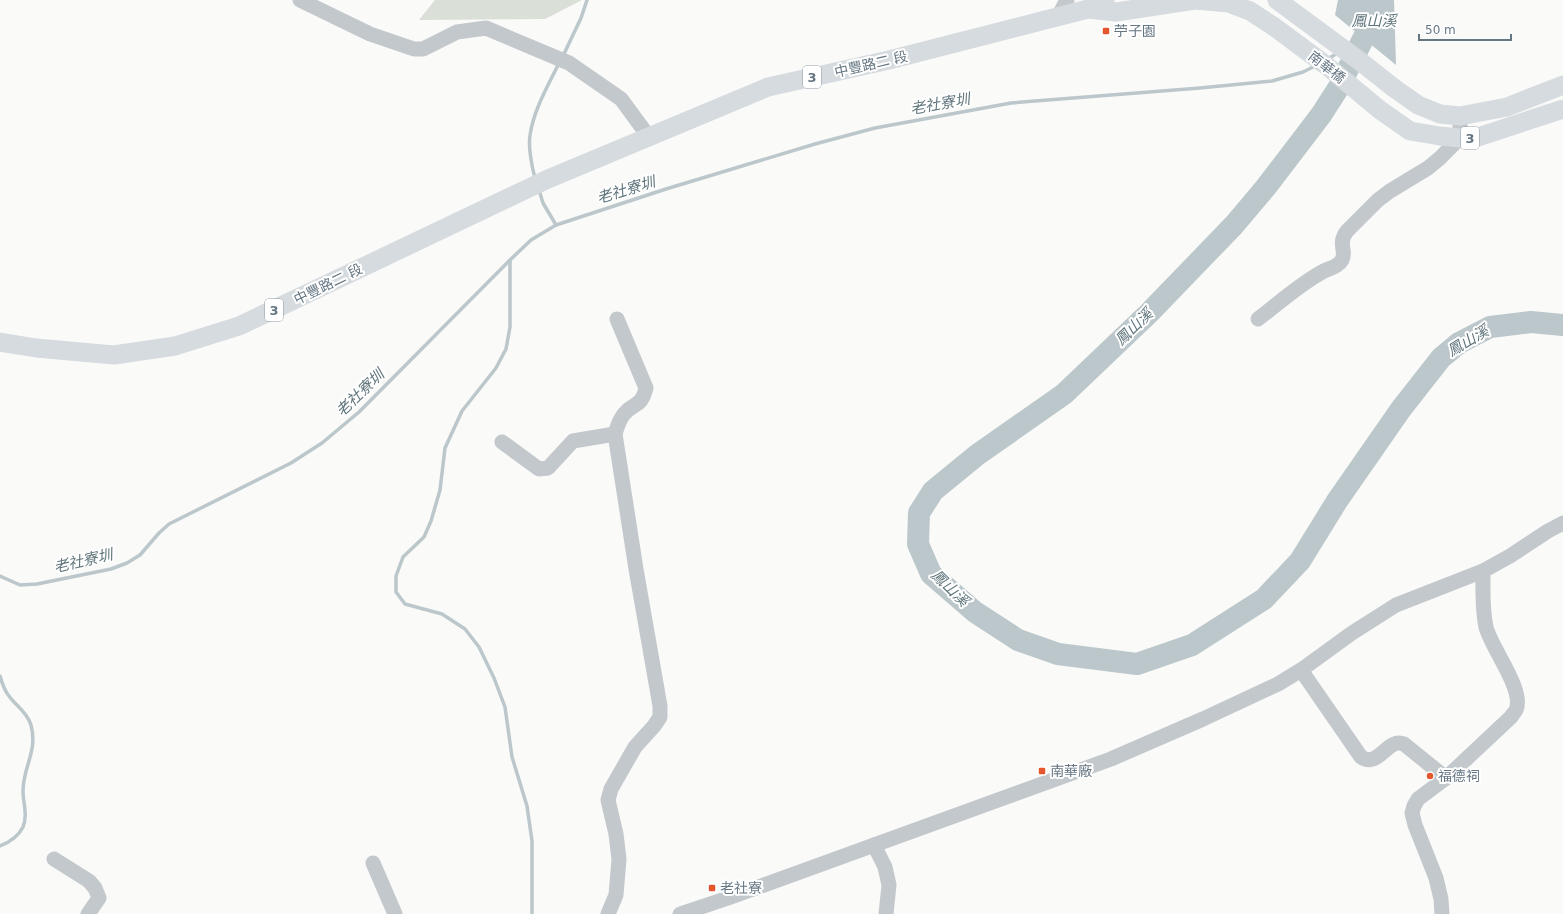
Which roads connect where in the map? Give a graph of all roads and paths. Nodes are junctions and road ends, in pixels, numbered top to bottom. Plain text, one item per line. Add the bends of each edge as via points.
1 (300, 0) edge
2 (1067, 0) edge
3 (1105, 0) edge
4 (1282, 3) edge
5 (1088, 9) junction
6 (1058, 17) junction
7 (1273, 26) joint
8 (1563, 85) edge
9 (1563, 108) edge
10 (1460, 116) junction
11 (649, 137) junction
12 (1460, 138) junction
13 (1258, 318) dead end
14 (617, 319) dead end
15 (0, 342) edge
16 (615, 434) junction
17 (502, 442) dead end
18 (1563, 523) edge
19 (1483, 571) junction
20 (1301, 670) junction
21 (1446, 778) junction
22 (874, 845) junction
23 (54, 859) dead end
24 (373, 863) dead end
25 (88, 914) edge
26 (395, 914) edge
27 (608, 914) edge
28 (680, 914) edge
29 (886, 914) edge
30 (1442, 914) edge

1 - 11 street via 370,34 414,49 424,49 458,32 486,28 568,63 621,99
2 - 6 street
3 - 5 main road, 中豐路二 段 / 3
4 - 10 main road, 南華橋 / 3 via 1418,104 1440,114
5 - 6 main road, 中豐路二 段 / 3
5 - 7 main road, 中豐路二 段 / 3 via 1116,12 1195,0 1229,3
6 - 11 main road, 中豐路二 段 / 3 via 889,60 768,87
7 - 12 main road, 南華橋 / 3 via 1410,131
8 - 10 main road, 3 via 1507,107
9 - 12 main road, 3 via 1478,137
10 - 12 street
11 - 15 main road, 中豐路二 段 / 3 via 528,188 239,326 175,346 114,355
12 - 13 street via 1428,168 1378,200 1347,231 1341,242 1343,255 1338,265 1316,276
14 - 16 street via 646,388 643,399 624,413
16 - 17 street via 574,441 548,468 539,469
16 - 27 street via 660,718 635,747 610,789 608,800 619,859 616,895
18 - 19 street
19 - 20 street via 1396,605
19 - 21 street via 1486,628 1515,687 1518,699 1511,717
20 - 21 street via 1366,761 1373,760 1400,742
20 - 22 street via 1271,688 1112,759
21 - 30 street via 1418,799 1412,814 1436,878
22 - 28 street
22 - 29 street via 885,867 889,885
23 - 25 street via 89,881 95,888 99,898
24 - 26 street

